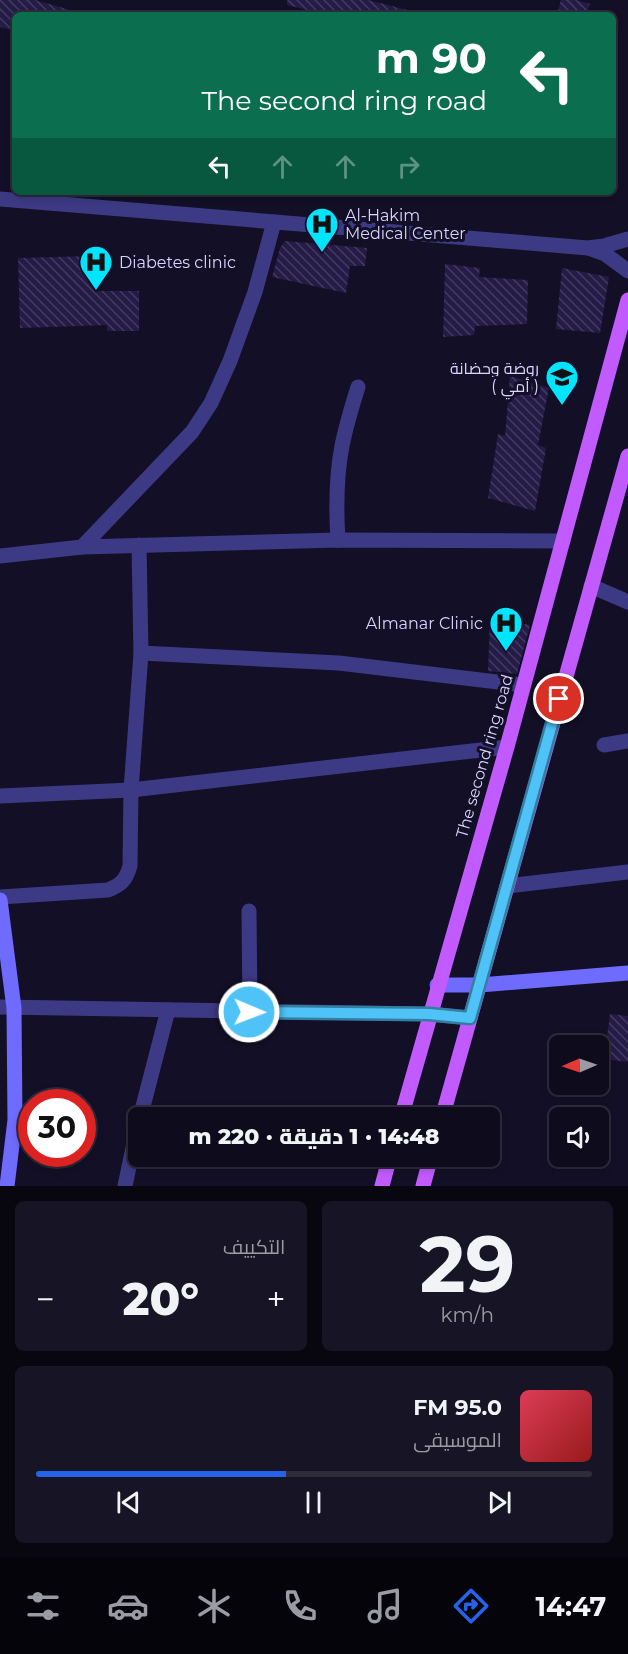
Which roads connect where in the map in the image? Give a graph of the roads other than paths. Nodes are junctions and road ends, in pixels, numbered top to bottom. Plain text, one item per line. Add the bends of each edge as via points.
1 (0, 199) edge
2 (274, 222) junction
3 (628, 239) edge
4 (588, 248) junction
5 (628, 271) edge
6 (628, 300) edge
7 (358, 387) dead end
8 (627, 464) edge
9 (338, 540) junction
10 (564, 542) junction
11 (139, 545) junction
12 (82, 547) junction
13 (0, 556) edge
14 (591, 586) junction
15 (628, 602) edge
16 (141, 652) junction
17 (523, 685) junction
18 (628, 741) edge
19 (604, 745) dead end
20 (507, 747) junction
21 (130, 790) junction
22 (0, 796) edge
23 (628, 872) edge
24 (507, 886) junction
25 (0, 898) edge
26 (249, 911) dead end
27 (628, 973) edge
28 (438, 985) junction
29 (480, 985) junction
30 (7, 1007) edge
31 (168, 1010) junction
32 (249, 1012) junction
33 (429, 1014) junction
34 (470, 1018) junction
35 (143, 1107) edge
36 (404, 1107) edge
37 (445, 1107) edge
38 (5, 1167) edge
39 (129, 1167) edge
40 (387, 1167) edge
41 (428, 1167) edge
42 (7, 1186) edge
43 (125, 1186) edge
44 (382, 1186) edge
45 (423, 1186) edge

1 - 2 street
2 - 4 street
2 - 12 street via 255,291 211,403 192,432
3 - 4 street
4 - 5 street
6 - 10 main road, The second ring road
7 - 9 street via 339,467
8 - 14 main road
9 - 10 street
9 - 11 street
10 - 17 main road, The second ring road
11 - 12 street
11 - 16 street
12 - 13 street
14 - 15 street
14 - 24 main road
16 - 17 street via 339,663
16 - 21 street
17 - 20 main road, The second ring road
18 - 19 street
20 - 21 street
20 - 28 main road, The second ring road
21 - 22 street
21 - 25 street via 130,866 120,885 108,890
23 - 24 street
24 - 29 main road
25 - 30 street
26 - 32 street
27 - 29 street
28 - 29 street
28 - 33 main road, The second ring road
29 - 34 main road
30 - 31 street
30 - 38 street via 15,1120
31 - 32 street
31 - 35 street
32 - 33 street
33 - 34 street
33 - 36 main road, The second ring road
34 - 37 main road
38 - 42 street
39 - 43 street
40 - 44 main road
41 - 45 main road

